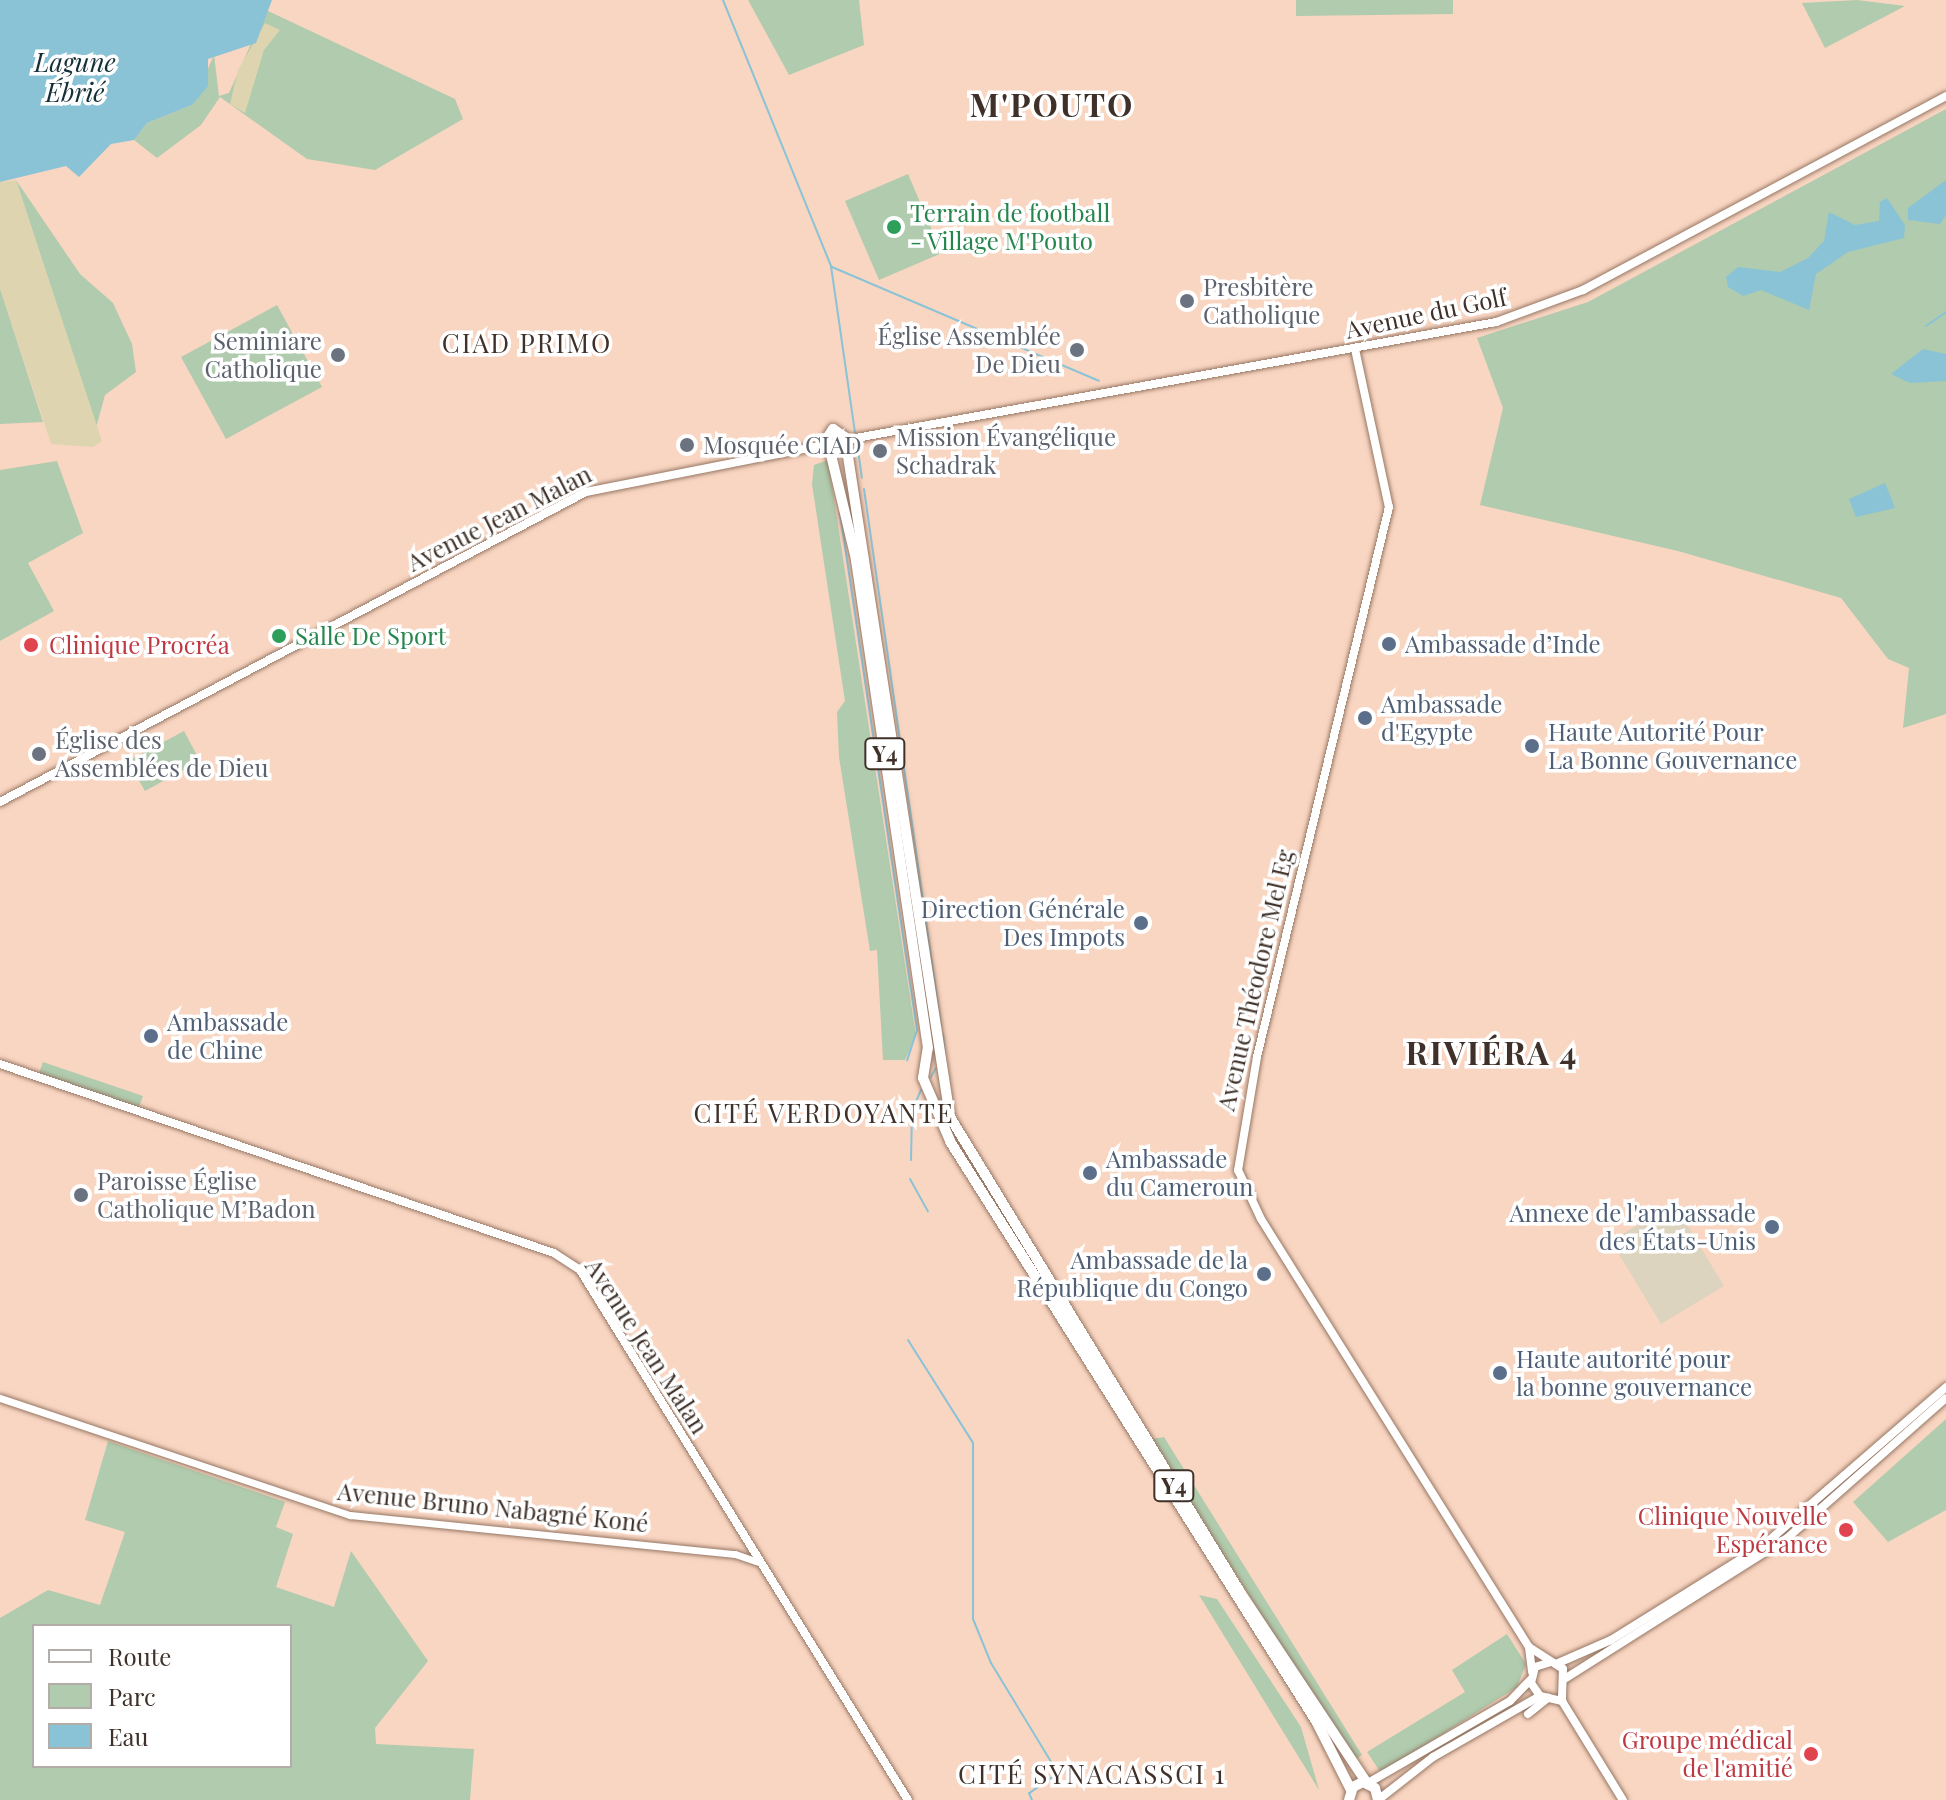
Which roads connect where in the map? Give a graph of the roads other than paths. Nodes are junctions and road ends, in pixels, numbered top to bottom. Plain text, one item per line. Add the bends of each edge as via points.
1 (1946, 96) edge
2 (1355, 349) junction
3 (844, 438) junction
4 (829, 442) junction
5 (0, 802) edge
6 (928, 1063) junction
7 (941, 1063) junction
8 (0, 1064) edge
9 (942, 1083) junction
10 (928, 1084) junction
11 (1946, 1387) edge
12 (0, 1398) edge
13 (1946, 1398) edge
14 (758, 1562) junction
15 (1529, 1647) junction
16 (1554, 1663) junction
17 (1531, 1676) junction
18 (1566, 1678) junction
19 (1563, 1690) junction
20 (1546, 1697) junction
21 (1562, 1701) junction
22 (1529, 1702) junction
23 (1368, 1783) junction
24 (1349, 1797) edge
25 (908, 1800) edge
26 (1378, 1800) edge
27 (1623, 1800) edge

1 - 2 main road, Avenue du Golf via 1583,290 1468,329
2 - 3 main road, Avenue du Golf
2 - 15 main road, Avenue Théodore Mel Eg via 1389,507 1257,1057 1238,1170 1261,1219
3 - 4 highway
3 - 4 highway
3 - 7 highway, Y4
4 - 5 main road, Avenue Jean Malan via 586,492
4 - 6 highway, Y4 via 856,559
6 - 7 highway
6 - 10 highway via 922,1073
7 - 9 highway
8 - 14 main road, Avenue Jean Malan via 570,1263 639,1363
9 - 10 highway
9 - 23 highway, Y4 via 959,1138
10 - 24 highway, Y4 via 951,1143 1316,1721
11 - 16 main road via 1765,1544 1611,1640
12 - 14 street, Avenue Bruno Nabagné Koné via 350,1515 735,1554
13 - 18 main road via 1786,1539
14 - 25 main road, Avenue Jean Malan
15 - 16 main road
15 - 17 main road
16 - 17 main road
16 - 18 main road
17 - 20 main road
17 - 23 main road via 1510,1701
18 - 19 main road
19 - 20 main road
19 - 21 main road
20 - 21 main road
20 - 22 main road
20 - 22 main road via 1528,1714
21 - 27 main road
22 - 26 main road via 1394,1782
23 - 24 highway
23 - 26 highway

